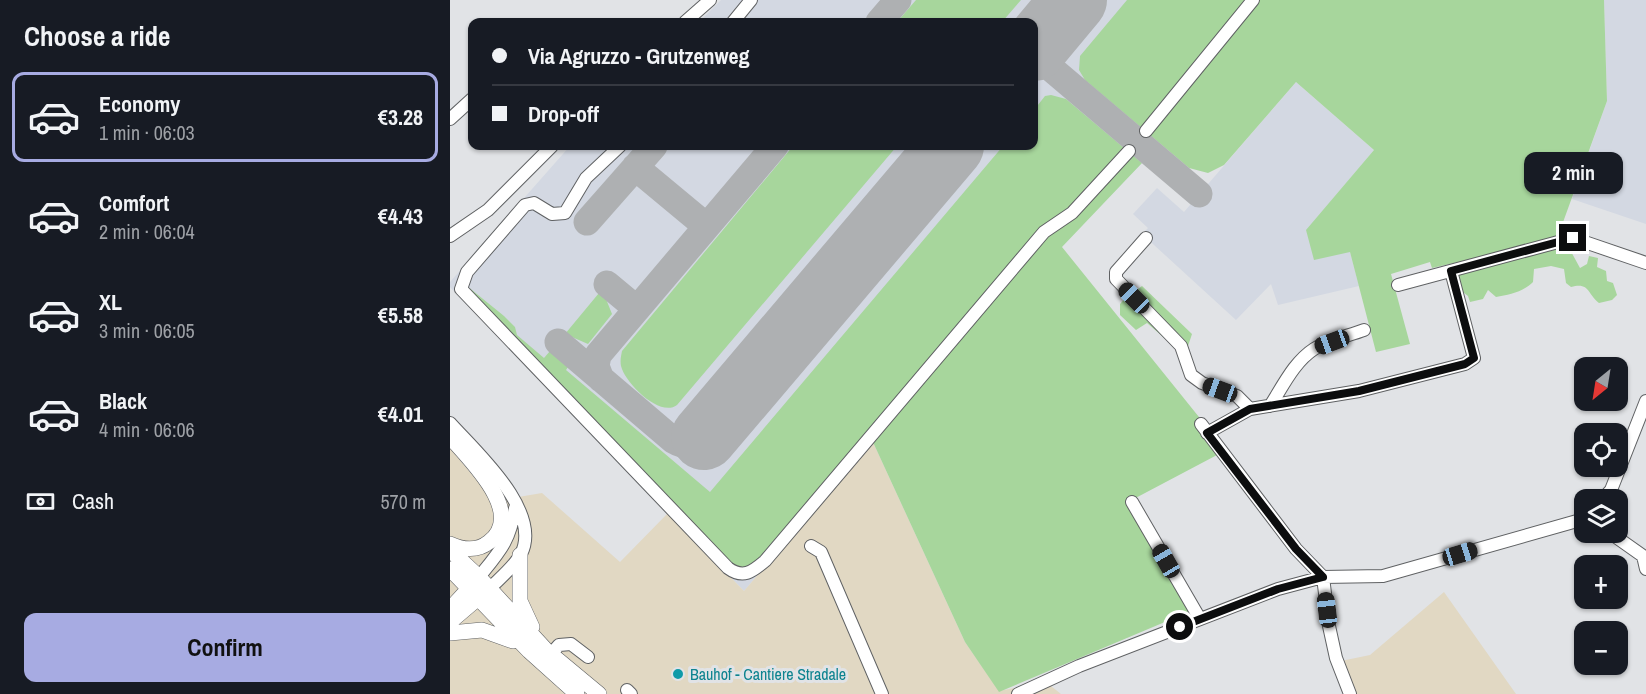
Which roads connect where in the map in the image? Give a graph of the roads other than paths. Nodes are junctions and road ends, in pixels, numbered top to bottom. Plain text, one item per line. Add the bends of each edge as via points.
1 (710, 0) edge
2 (751, 0) edge
3 (1253, 0) edge
4 (690, 18) edge
5 (736, 18) edge
6 (468, 103) edge
7 (450, 119) edge
8 (1146, 131) dead end
9 (548, 150) edge
10 (616, 150) edge
11 (1129, 152) dead end
12 (450, 236) edge
13 (1146, 238) dead end
14 (1646, 263) edge
15 (1451, 271) junction
16 (1398, 285) dead end
17 (1364, 330) dead end
18 (1646, 401) edge
19 (1270, 406) junction
20 (1250, 409) junction
21 (450, 423) edge
22 (450, 437) edge
23 (1611, 489) edge
24 (1132, 502) dead end
25 (516, 503) junction
26 (1574, 522) edge
27 (1625, 543) edge
28 (450, 544) edge
29 (811, 546) dead end
30 (450, 550) edge
31 (520, 555) junction
32 (450, 569) edge
33 (1646, 569) edge
34 (1323, 577) junction
35 (484, 583) junction
36 (473, 594) junction
37 (450, 609) edge
38 (1200, 619) junction
39 (450, 622) edge
40 (450, 633) edge
41 (529, 651) junction
42 (549, 652) junction
43 (588, 657) dead end
44 (1042, 690) edge
45 (578, 694) edge
46 (599, 694) edge
47 (882, 694) edge
48 (1018, 694) edge
49 (1350, 694) edge

1 - 4 street
2 - 5 street
3 - 8 street
6 - 7 street
9 - 12 street via 488,210
10 - 11 street via 586,178 565,213 552,213 534,203 525,205 467,273 461,289 728,568 742,575 765,561 1044,232 1072,213
13 - 20 street via 1116,272 1116,279 1181,346 1191,375 1237,396
14 - 15 street via 1573,238
15 - 16 street
15 - 19 street via 1474,358 1465,364 1359,391
17 - 19 street via 1307,354
18 - 23 street
19 - 20 street
20 - 34 street via 1204,429 1296,549
21 - 25 street
22 - 28 main road via 497,498 502,519 496,534 484,545 465,549
24 - 38 street
25 - 31 street via 525,539
25 - 35 street via 511,532
26 - 34 street via 1383,576
27 - 33 street via 1643,556
29 - 47 street via 821,552
30 - 35 main road
31 - 35 street
31 - 42 main road via 520,601
32 - 36 main road
34 - 38 street via 1278,589
34 - 49 street via 1331,637
35 - 36 main road
35 - 42 main road
36 - 37 main road
36 - 39 main road
36 - 41 main road
38 - 44 street via 1079,666
40 - 41 main road via 482,630
41 - 45 main road
42 - 43 street via 559,645 571,644
42 - 46 main road
44 - 48 street

